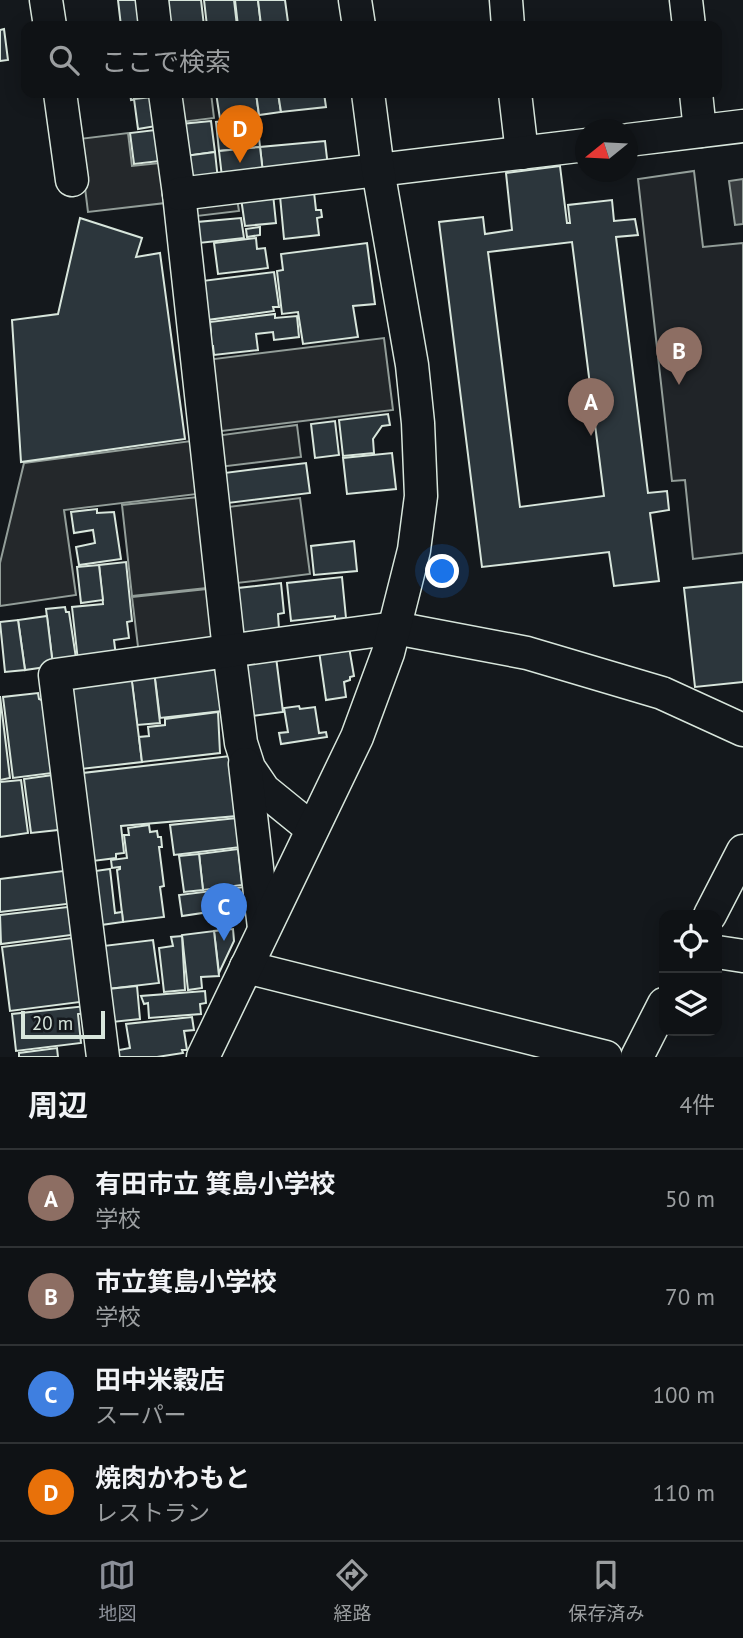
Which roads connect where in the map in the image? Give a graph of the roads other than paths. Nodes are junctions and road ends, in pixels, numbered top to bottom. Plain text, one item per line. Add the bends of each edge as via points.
1 (46, 0) edge
2 (152, 0) edge
3 (355, 0) edge
4 (506, 0) edge
5 (686, 0) edge
6 (49, 21) edge
7 (155, 21) edge
8 (358, 21) edge
9 (508, 21) edge
10 (688, 21) edge
11 (61, 98) edge
12 (166, 98) edge
13 (369, 98) edge
14 (516, 98) edge
15 (696, 98) edge
16 (743, 126) edge
17 (699, 131) junction
18 (638, 139) edge
19 (575, 146) edge
20 (522, 153) junction
21 (378, 170) junction
22 (72, 180) dead end
23 (179, 194) junction
24 (395, 628) junction
25 (229, 650) junction
26 (743, 730) edge
27 (244, 756) junction
28 (312, 829) junction
29 (743, 851) edge
30 (713, 910) edge
31 (264, 928) junction
32 (722, 953) edge
33 (743, 956) edge
34 (246, 967) junction
35 (659, 1014) edge
36 (103, 1057) edge
37 (203, 1057) edge
38 (606, 1057) edge
39 (637, 1057) edge

1 - 6 street
2 - 7 street
3 - 8 street
4 - 9 street
5 - 10 street
11 - 22 street
12 - 23 street
13 - 21 street
14 - 20 street
15 - 17 street
16 - 17 street
17 - 18 street
19 - 20 street
20 - 21 street
21 - 23 street
21 - 24 street via 412,365 421,461 416,537
23 - 25 street
24 - 25 street
24 - 26 street via 527,653 662,693
24 - 28 street via 357,737
25 - 27 street
25 - 36 street via 55,675
27 - 28 street via 264,790
27 - 31 street
28 - 31 street
29 - 30 street
31 - 34 street
32 - 33 street
34 - 37 street
34 - 38 street
35 - 39 street

